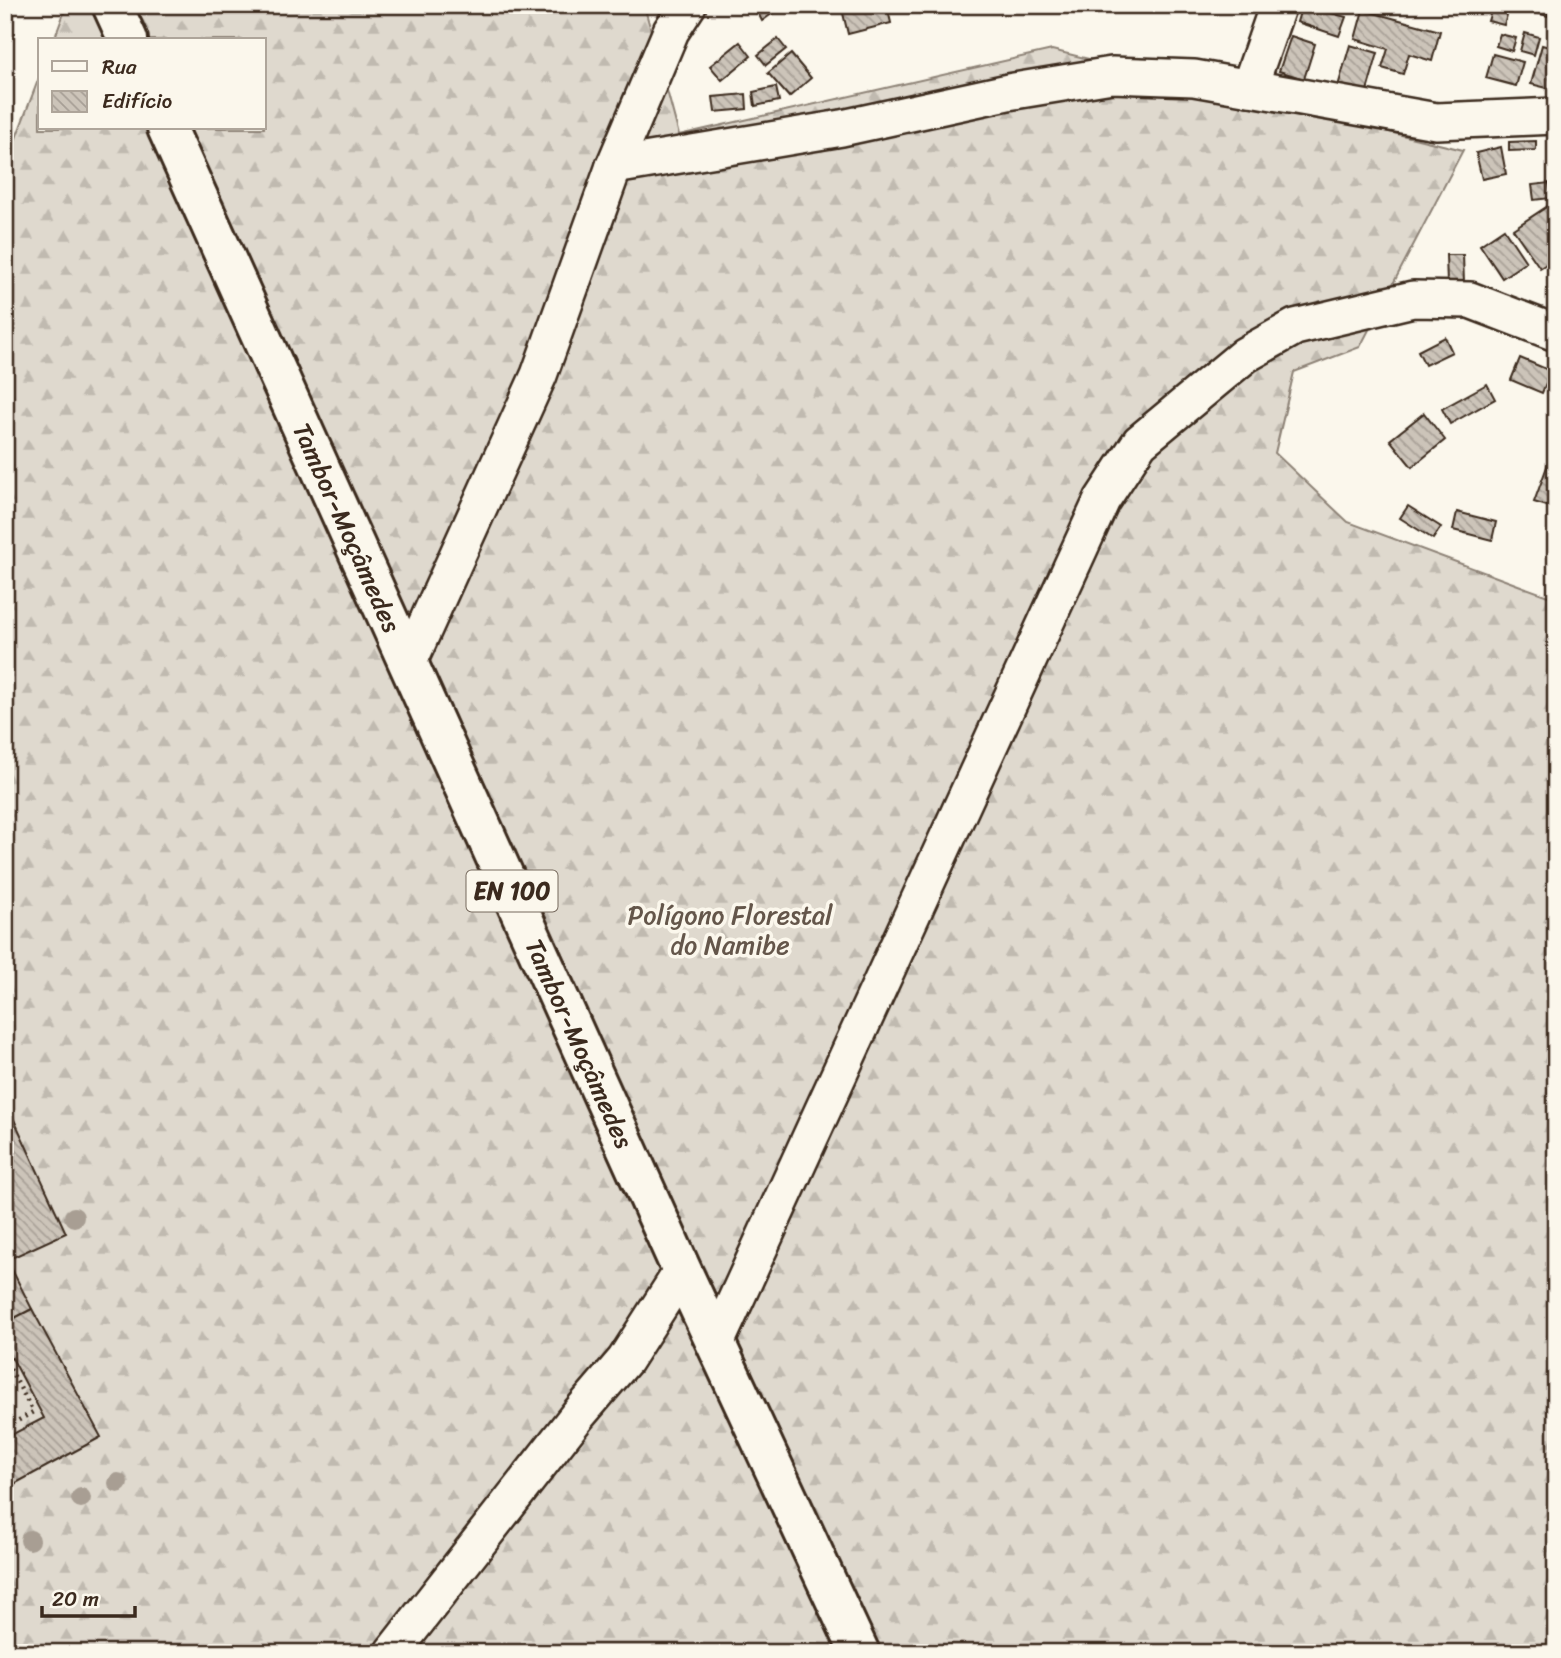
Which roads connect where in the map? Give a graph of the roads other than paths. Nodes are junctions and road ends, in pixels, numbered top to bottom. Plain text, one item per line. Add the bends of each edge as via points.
1 (112, 5) edge
2 (688, 5) edge
3 (1278, 5) edge
4 (127, 38) edge
5 (1249, 88) junction
6 (1556, 116) edge
7 (168, 130) edge
8 (614, 166) junction
9 (1556, 333) edge
10 (408, 662) junction
11 (682, 1271) junction
12 (717, 1341) junction
13 (392, 1653) edge
14 (860, 1653) edge

1 - 4 main road
2 - 8 street via 671,31
3 - 5 street
5 - 6 street via 1437,121
5 - 8 street via 1194,78 1112,75 842,128
7 - 10 main road, Tambor-Moçâmedes / EN 100
8 - 10 street via 539,374
9 - 12 street via 1470,300 1413,299 1295,327 1245,355 1140,442 1102,500
10 - 11 main road, Tambor-Moçâmedes / EN 100
11 - 12 main road, Tambor-Moçâmedes / EN 100
11 - 13 street via 625,1360
12 - 14 main road, Tambor-Moçâmedes / EN 100

